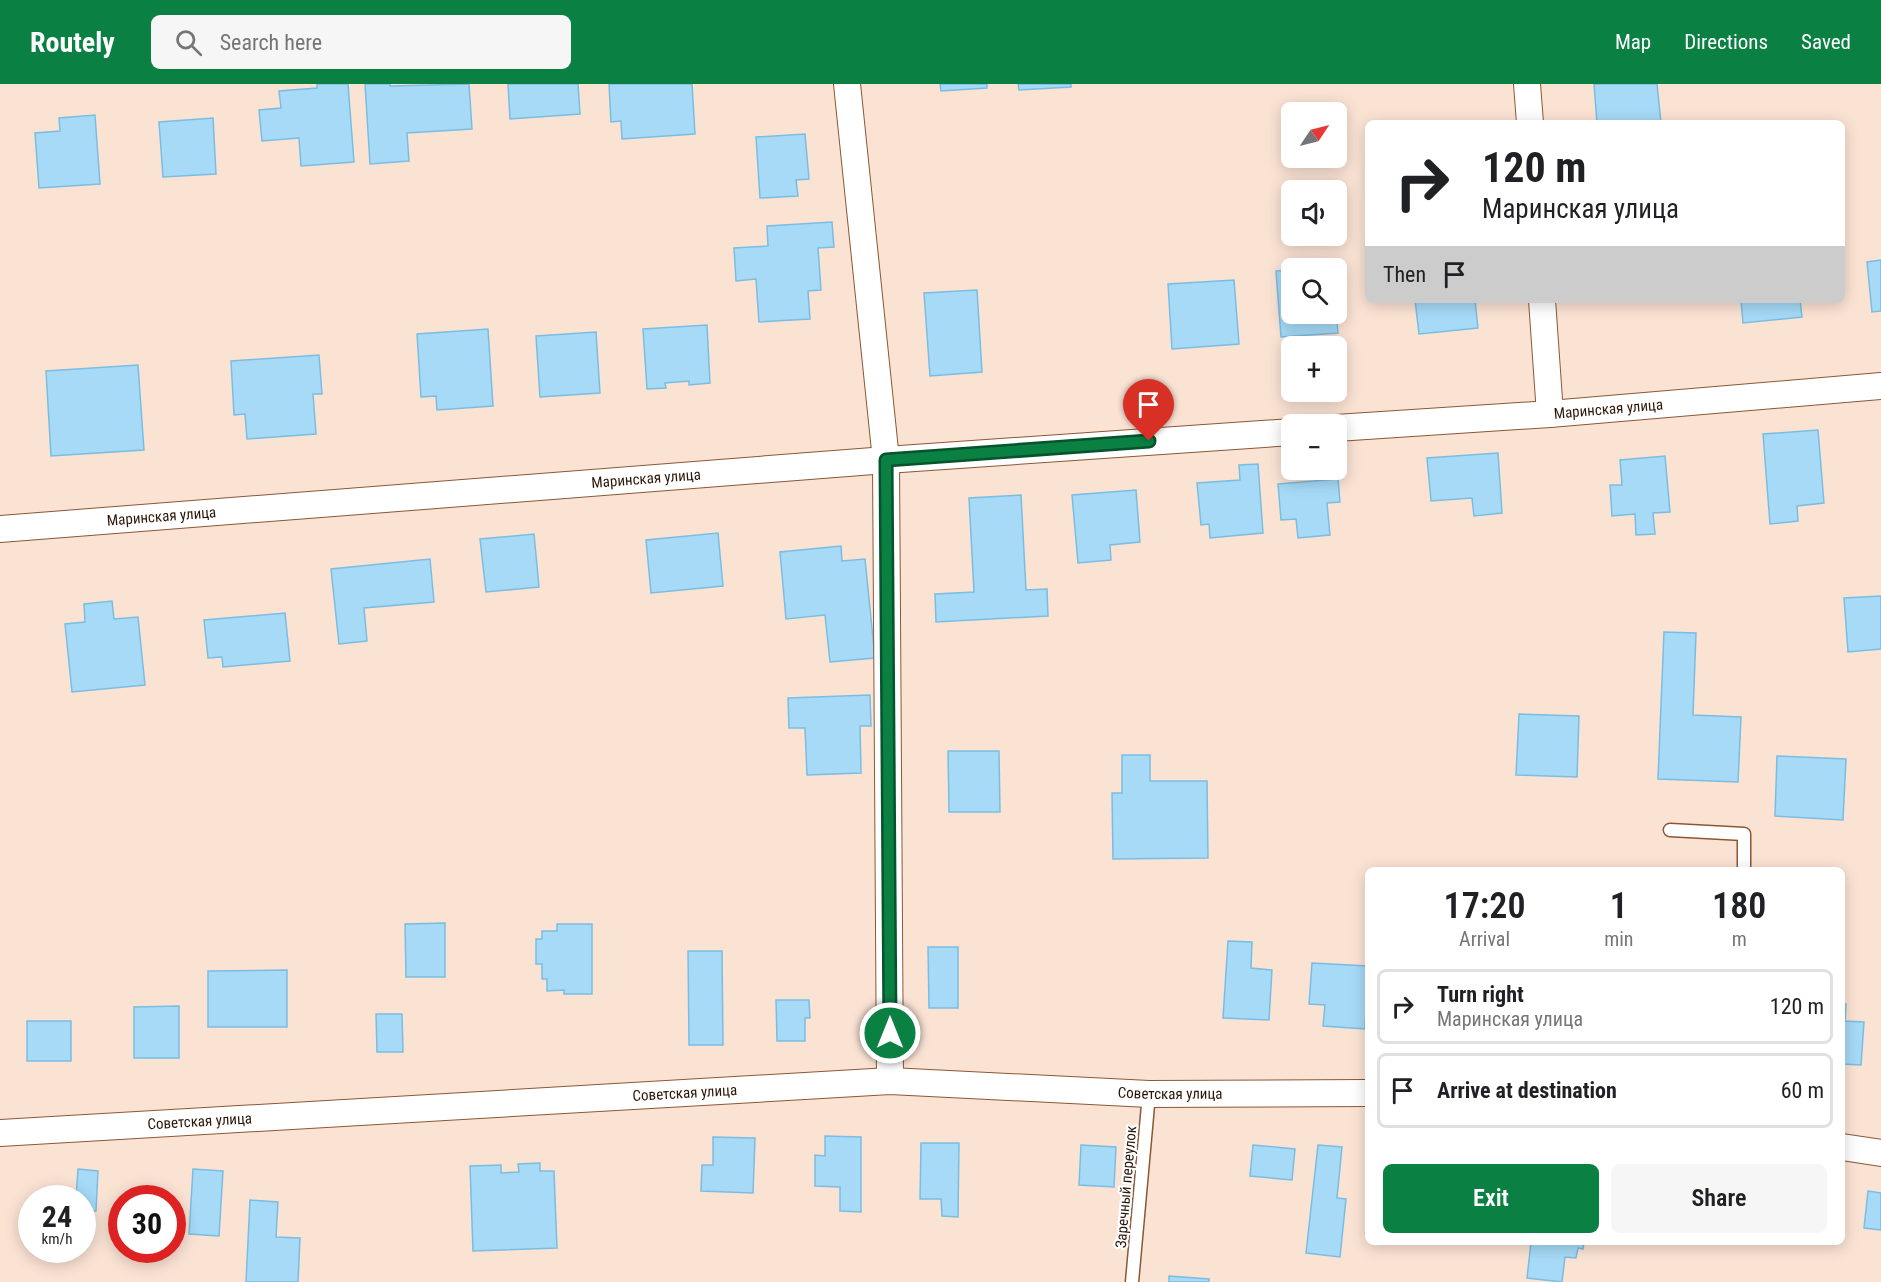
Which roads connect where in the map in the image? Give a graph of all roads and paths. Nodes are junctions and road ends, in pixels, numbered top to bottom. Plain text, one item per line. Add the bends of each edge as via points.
1 (847, 84) edge
2 (1527, 84) edge
3 (1530, 120) edge
4 (1542, 303) edge
5 (1881, 386) edge
6 (1550, 414) junction
7 (1347, 427) edge
8 (1281, 433) edge
9 (886, 460) junction
10 (0, 529) edge
11 (1670, 830) dead end
12 (1744, 867) edge
13 (890, 1081) junction
14 (1365, 1093) edge
15 (1149, 1094) junction
16 (0, 1133) edge
17 (1845, 1147) edge
18 (1881, 1153) edge
19 (1132, 1282) edge

1 - 9 street
2 - 3 street
4 - 6 street
5 - 6 street, Маринская улица
6 - 7 street, Маринская улица
8 - 9 street, Маринская улица
9 - 10 street, Маринская улица
9 - 13 street
11 - 12 lane via 1744,834
13 - 15 street, Советская улица
13 - 16 street, Советская улица
14 - 15 street, Советская улица
15 - 19 lane, Заречный переулок
17 - 18 street

